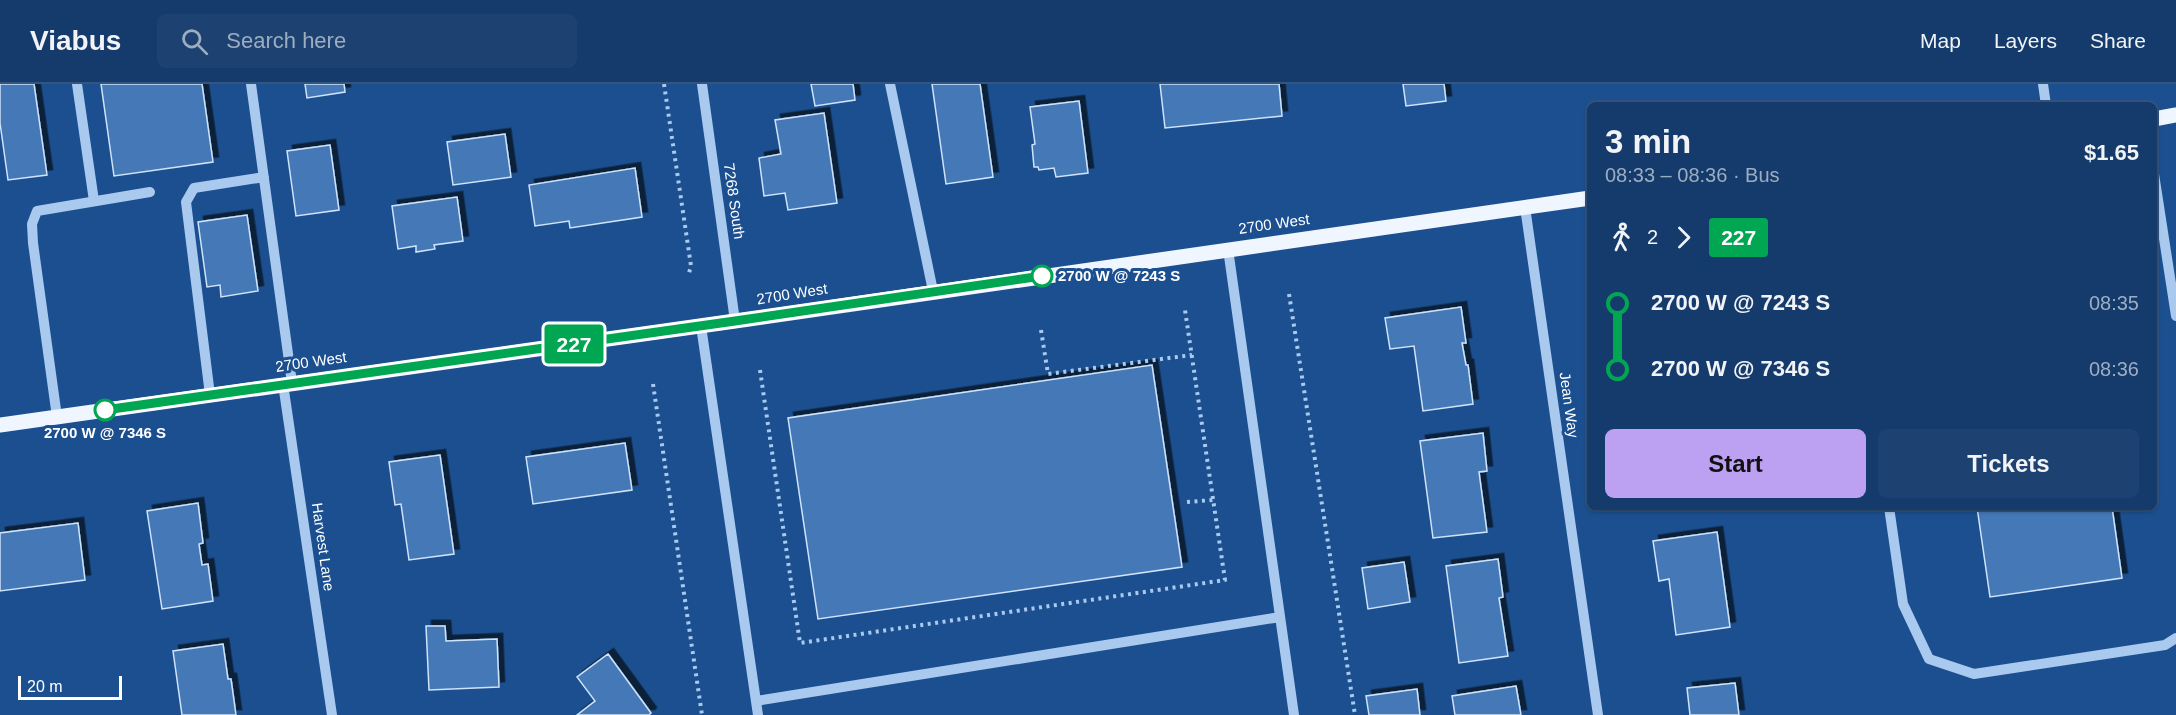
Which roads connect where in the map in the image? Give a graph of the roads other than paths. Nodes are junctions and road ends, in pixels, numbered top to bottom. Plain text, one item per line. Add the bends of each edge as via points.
1 (77, 84) edge
2 (251, 84) edge
3 (702, 84) edge
4 (890, 84) edge
5 (2043, 84) edge
6 (2046, 102) edge
7 (2176, 115) edge
8 (2157, 118) edge
9 (264, 177) junction
10 (150, 192) dead end
11 (2157, 193) edge
12 (1587, 198) edge
13 (93, 201) junction
14 (1525, 207) junction
15 (1228, 249) junction
16 (933, 291) junction
17 (2176, 316) edge
18 (735, 321) junction
19 (701, 326) junction
20 (288, 384) junction
21 (210, 395) junction
22 (57, 417) junction
23 (0, 425) edge
24 (1889, 510) edge
25 (1280, 616) junction
26 (2176, 638) edge
27 (756, 701) junction
28 (332, 715) edge
29 (759, 715) edge
30 (1294, 715) edge
31 (1598, 715) edge

1 - 13 street
2 - 9 street, Harvest Lane
3 - 18 street, 7268 South
4 - 16 street
5 - 6 street
7 - 8 main road
9 - 20 street, Harvest Lane
9 - 21 street via 194,188 186,202
10 - 13 street
11 - 17 street
12 - 14 main road, 2700 West
13 - 22 street via 37,211 32,224
14 - 15 main road, 2700 West
14 - 31 street, Jean Way
15 - 16 main road, 2700 West
15 - 25 street
16 - 18 main road, 2700 West
18 - 19 main road, 2700 West
19 - 20 main road, 2700 West
19 - 27 street
20 - 21 main road, 2700 West
20 - 28 street, Harvest Lane
21 - 22 main road, 2700 West
22 - 23 main road, 2700 West
24 - 26 street via 1903,604 1929,659 1974,674 2165,645
25 - 27 street
25 - 30 street
27 - 29 street

